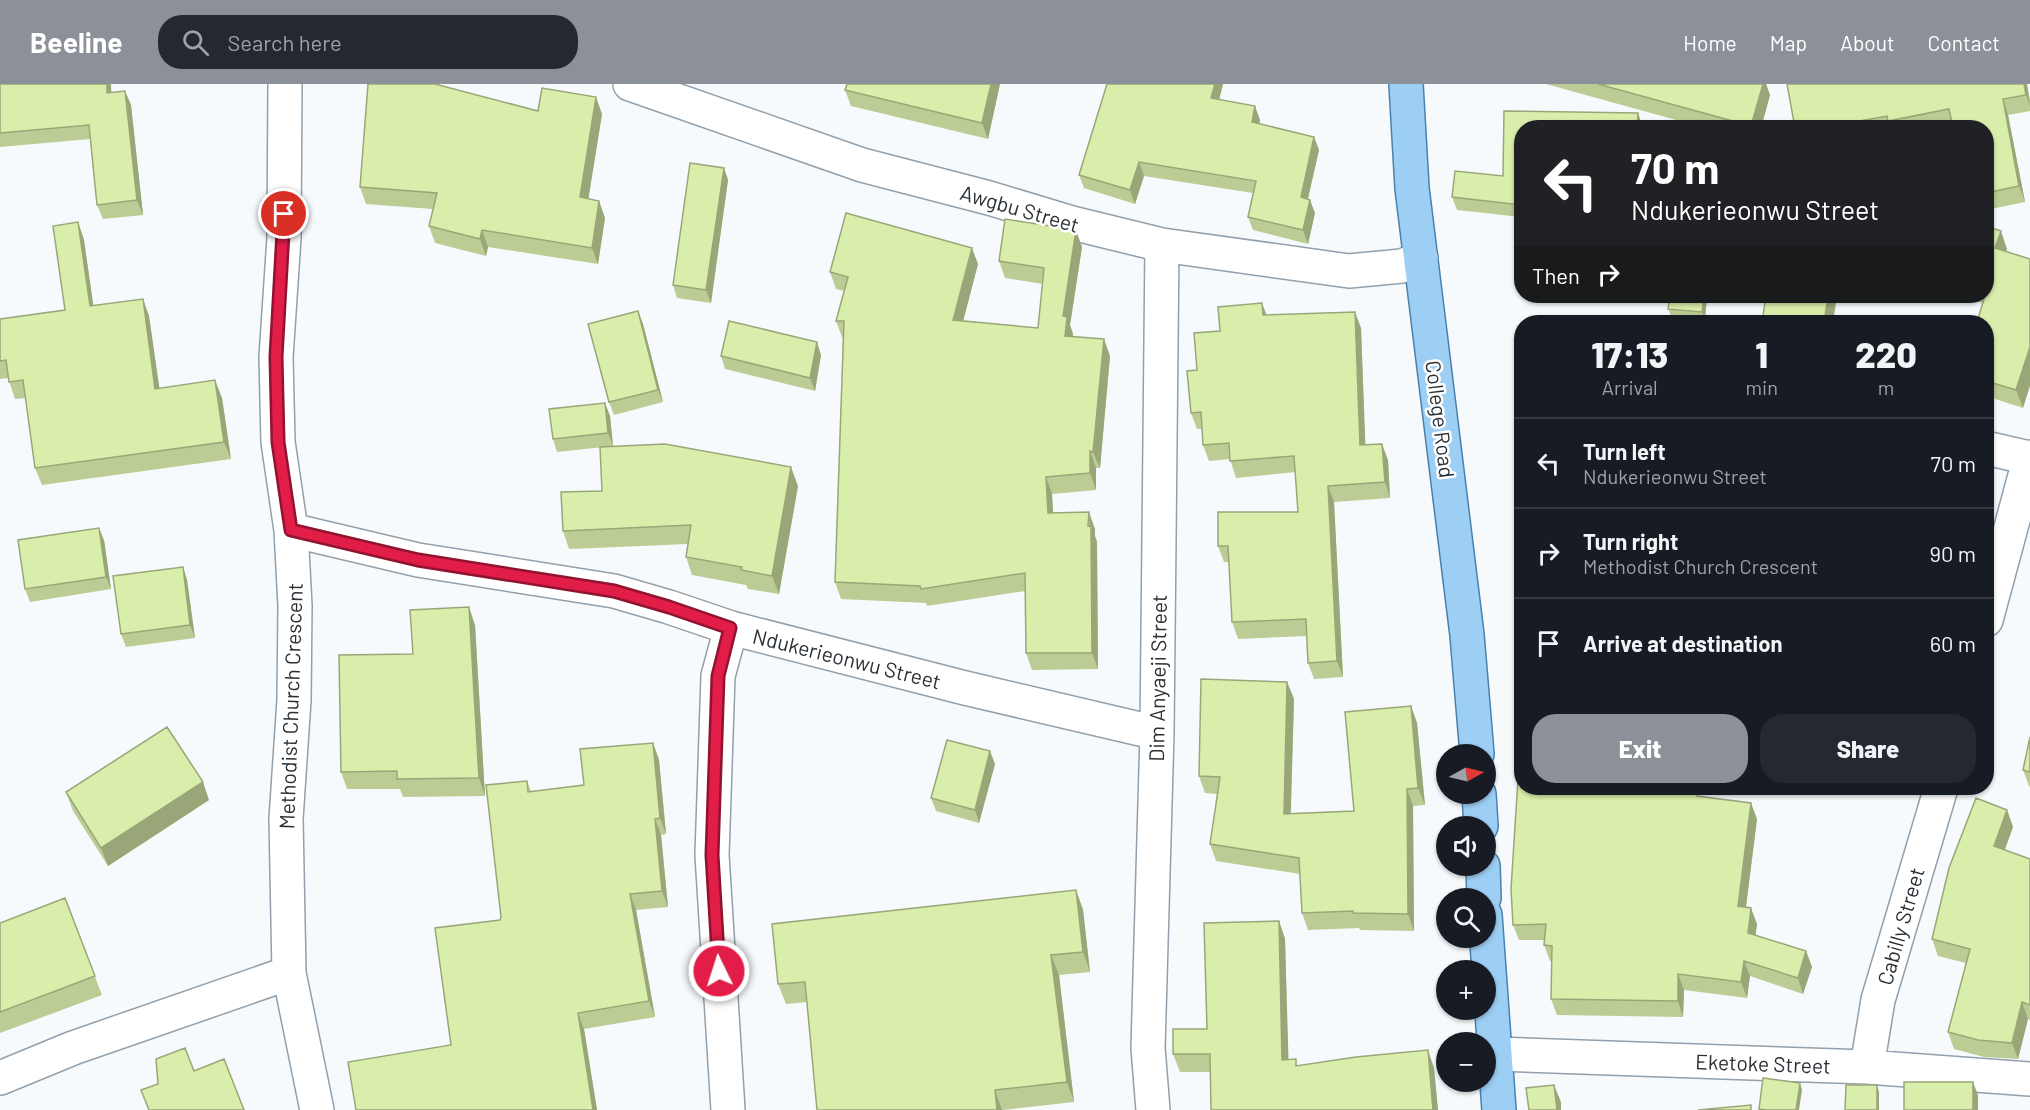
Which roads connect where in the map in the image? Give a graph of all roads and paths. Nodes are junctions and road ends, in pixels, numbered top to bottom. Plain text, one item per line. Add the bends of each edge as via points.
1 (285, 84) edge
2 (630, 84) edge
3 (1406, 84) edge
4 (1162, 245) junction
5 (1421, 258) junction
6 (1994, 450) edge
7 (2029, 458) edge
8 (291, 530) junction
9 (1994, 590) edge
10 (730, 628) junction
11 (1157, 733) junction
12 (1476, 744) edge
13 (1939, 795) edge
14 (1487, 948) edge
15 (289, 973) junction
16 (1492, 1032) edge
17 (1496, 1054) edge
18 (1867, 1067) junction
19 (1496, 1068) edge
20 (0, 1078) edge
21 (2030, 1079) edge
22 (317, 1110) edge
23 (728, 1110) edge
24 (1153, 1110) edge
25 (1499, 1110) edge

1 - 8 street, Methodist Church Crescent via 284,238 276,357 278,442
2 - 4 street, Awgbu Street via 862,165
3 - 5 main road, College Road
4 - 5 street, Awgbu Street via 1350,271 1402,266
4 - 11 street, Dim Anyaeji Street
5 - 12 main road, College Road via 1466,623
6 - 7 street
7 - 9 street
8 - 10 street, Ndukerieonwu Street via 418,560 614,591
8 - 15 street, Methodist Church Crescent via 295,606 286,819
10 - 11 street, Ndukerieonwu Street
10 - 23 street via 718,676 712,855
11 - 24 street, Dim Anyaeji Street via 1148,1048
13 - 18 street, Cabilly Street via 1878,1000
14 - 16 main road
15 - 20 street via 73,1048
15 - 22 street, Methodist Church Crescent
17 - 18 street, Eketoke Street
18 - 21 street, Eketoke Street
19 - 25 main road

